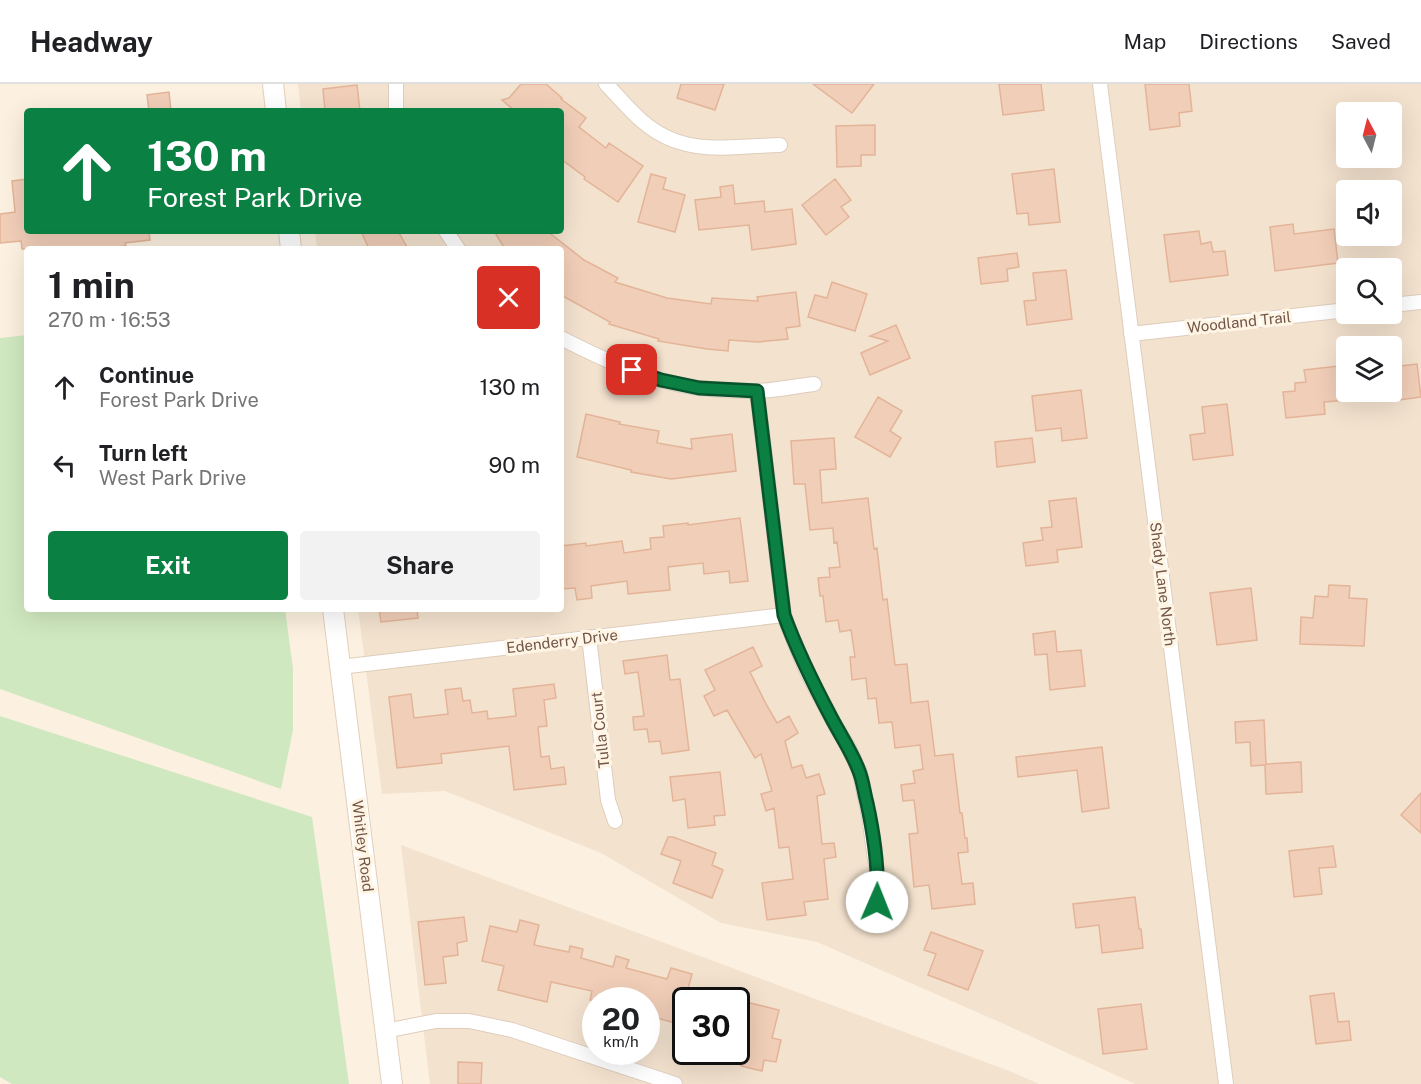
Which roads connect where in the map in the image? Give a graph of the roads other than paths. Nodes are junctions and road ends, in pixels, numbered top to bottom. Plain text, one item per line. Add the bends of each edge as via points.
1 (273, 84) edge
2 (396, 84) edge
3 (606, 84) edge
4 (1100, 84) edge
5 (276, 108) edge
6 (396, 108) edge
7 (780, 145) dead end
8 (1421, 302) edge
9 (1402, 304) edge
10 (1336, 311) edge
11 (1131, 334) junction
12 (564, 340) edge
13 (814, 384) dead end
14 (757, 391) junction
15 (333, 612) edge
16 (784, 615) junction
17 (590, 637) junction
18 (340, 667) junction
19 (615, 821) dead end
20 (875, 923) dead end
21 (385, 1031) junction
22 (392, 1084) edge
23 (675, 1084) edge
24 (1226, 1084) edge

1 - 5 street
2 - 6 street
3 - 7 street via 642,122 666,138 689,146 718,148
4 - 11 street, Shady Lane North
8 - 9 street
10 - 11 street, Woodland Trail
11 - 24 street, Shady Lane North
12 - 14 street via 661,380 699,388
13 - 14 street
14 - 16 street
15 - 18 street, Whitley Road
16 - 17 street, Edenderry Drive
16 - 20 street via 808,674 860,774 878,881
17 - 18 street, Edenderry Drive
17 - 19 street, Tulla Court via 608,800
18 - 21 street, Whitley Road
21 - 22 street, Whitley Road
21 - 23 street via 436,1021 469,1021 512,1030

